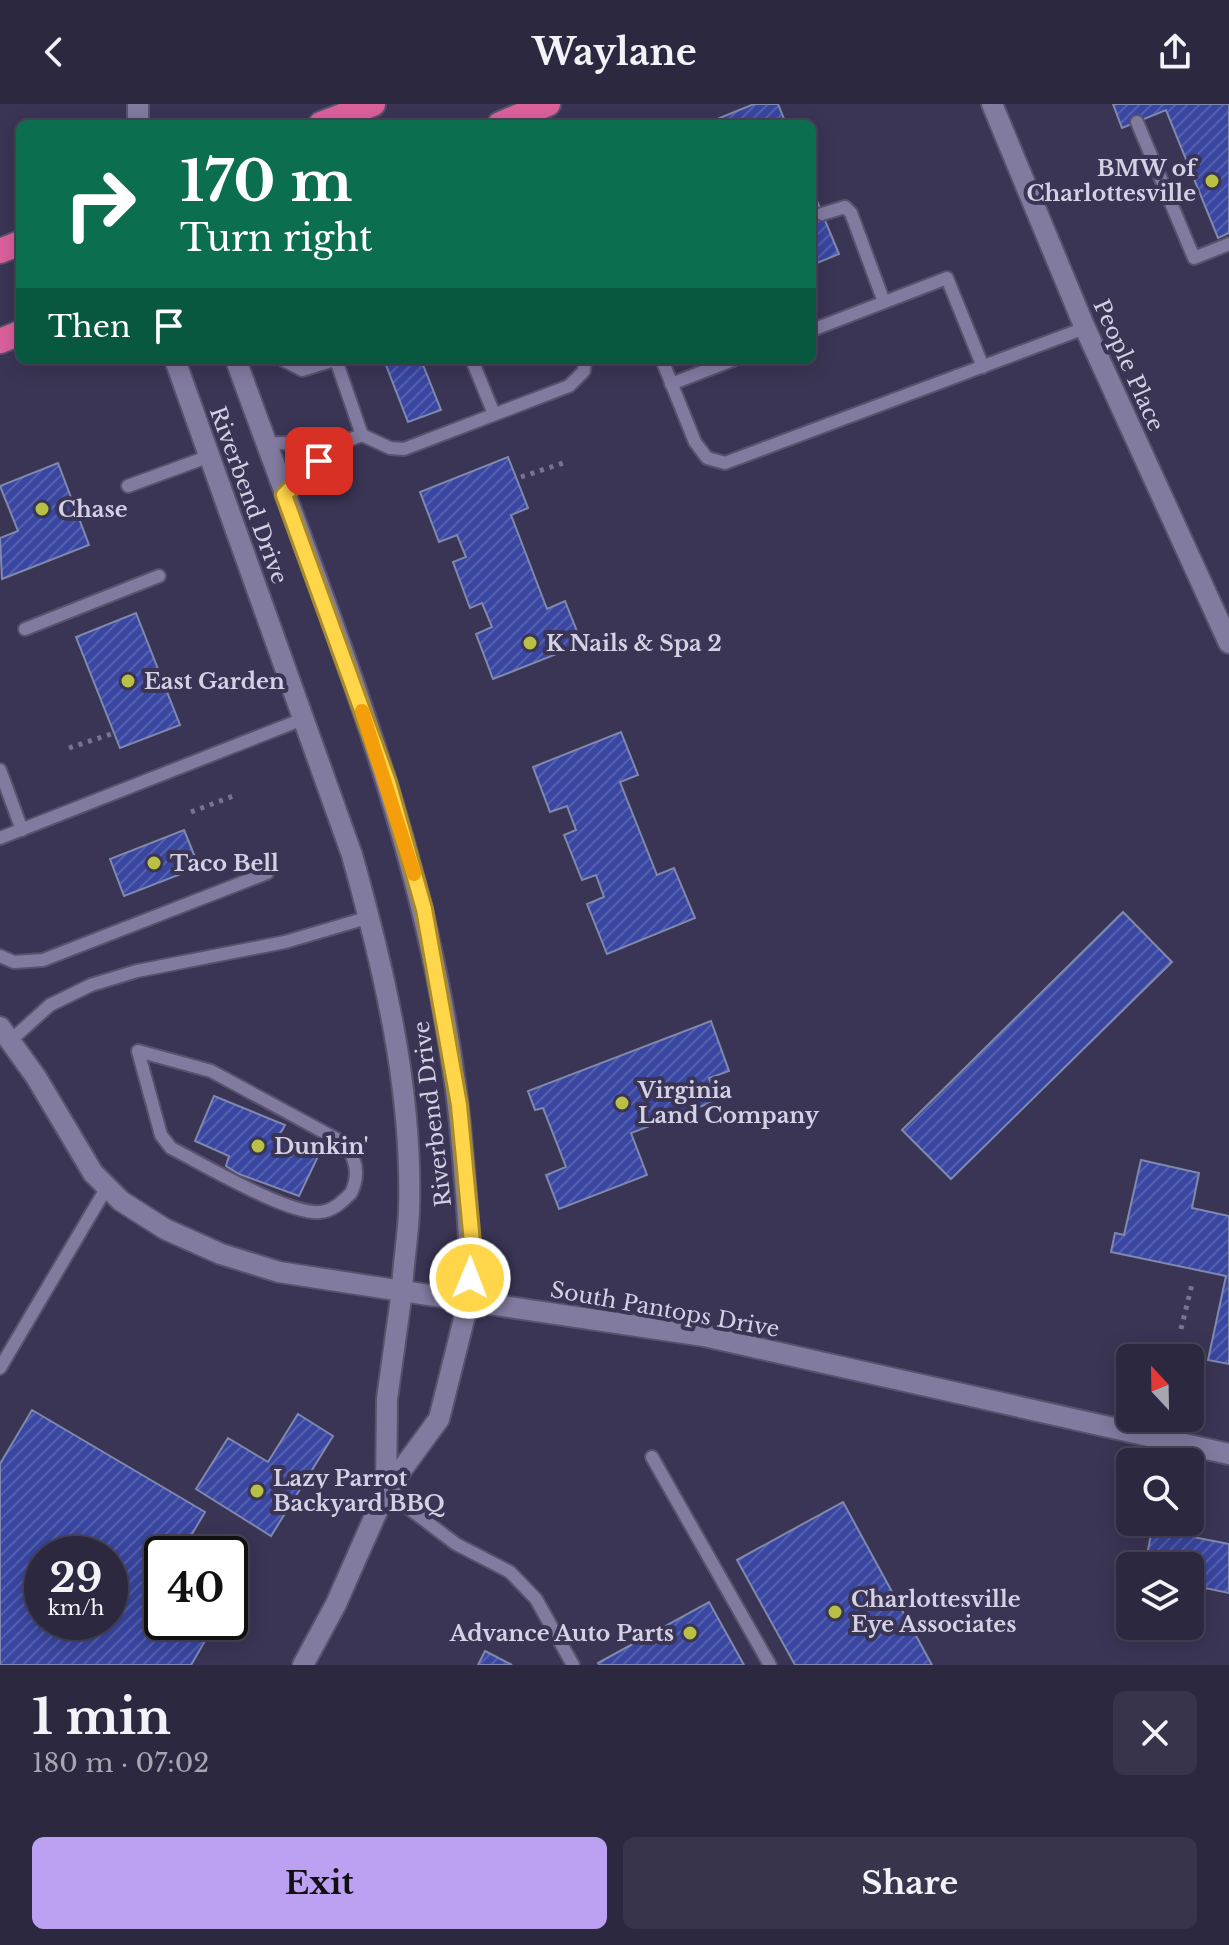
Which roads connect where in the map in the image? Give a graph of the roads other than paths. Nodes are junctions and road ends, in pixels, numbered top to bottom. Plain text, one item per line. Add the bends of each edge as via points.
1 (373, 104) edge
2 (548, 104) edge
3 (992, 104) edge
4 (331, 120) edge
5 (510, 120) edge
6 (1137, 122) dead end
7 (822, 214) dead end
8 (1229, 244) edge
9 (884, 302) junction
10 (816, 328) edge
11 (1085, 328) junction
12 (176, 364) edge
13 (237, 364) edge
14 (288, 364) edge
15 (322, 364) edge
16 (336, 364) edge
17 (474, 364) edge
18 (585, 364) edge
19 (664, 364) edge
20 (723, 364) edge
21 (983, 367) junction
22 (671, 384) junction
23 (494, 414) junction
24 (362, 435) junction
25 (266, 443) junction
26 (337, 444) junction
27 (210, 456) junction
28 (128, 486) dead end
29 (284, 495) junction
30 (159, 576) dead end
31 (25, 629) dead end
32 (1229, 643) edge
33 (303, 719) junction
34 (0, 770) edge
35 (22, 830) junction
36 (0, 838) edge
37 (267, 873) dead end
38 (370, 917) junction
39 (0, 956) edge
40 (5, 1034) edge
41 (138, 1051) joint
42 (107, 1187) junction
43 (402, 1291) junction
44 (468, 1303) junction
45 (0, 1368) edge
46 (1229, 1454) edge
47 (652, 1457) dead end
48 (386, 1491) junction
49 (303, 1665) edge
50 (573, 1665) edge
51 (770, 1665) edge

1 - 4 highway
2 - 5 highway
3 - 11 street, People Place
6 - 8 lane via 1194,258
7 - 9 lane via 845,207 851,213
9 - 10 lane
9 - 21 lane via 947,278
11 - 21 lane
11 - 32 street, People Place
12 - 27 street, Riverbend Drive
13 - 25 street, Riverbend Drive
14 - 15 lane via 302,370
16 - 24 lane
17 - 23 lane
18 - 23 lane via 569,386
19 - 22 lane
20 - 22 lane
21 - 22 lane via 725,463 707,458 695,442
23 - 24 lane via 404,449
24 - 26 lane
25 - 26 lane
25 - 29 street, Riverbend Drive
26 - 29 lane
27 - 28 lane
27 - 33 street, Riverbend Drive
29 - 44 street, Riverbend Drive via 388,782 424,909 459,1105 473,1253
30 - 31 lane
33 - 35 lane
33 - 38 street, Riverbend Drive
34 - 35 lane
35 - 36 lane
37 - 39 lane via 43,960 14,962
38 - 40 lane via 285,942 91,985
38 - 43 street, Riverbend Drive via 406,1116 409,1211
40 - 42 street, South Pantops Drive via 85,1163
41 - 41 lane via 211,1071 344,1143 353,1154 355,1185 342,1203 318,1212 278,1201 171,1148 161,1135
42 - 43 street, South Pantops Drive via 165,1229 221,1254 279,1272
42 - 45 lane
43 - 44 street, South Pantops Drive
43 - 48 street, Riverbend Drive via 387,1399
44 - 46 street, South Pantops Drive via 704,1336
44 - 48 street, Riverbend Drive via 439,1419
47 - 51 lane
48 - 49 street, Riverbend Drive
48 - 50 lane via 456,1544 510,1572 536,1599

